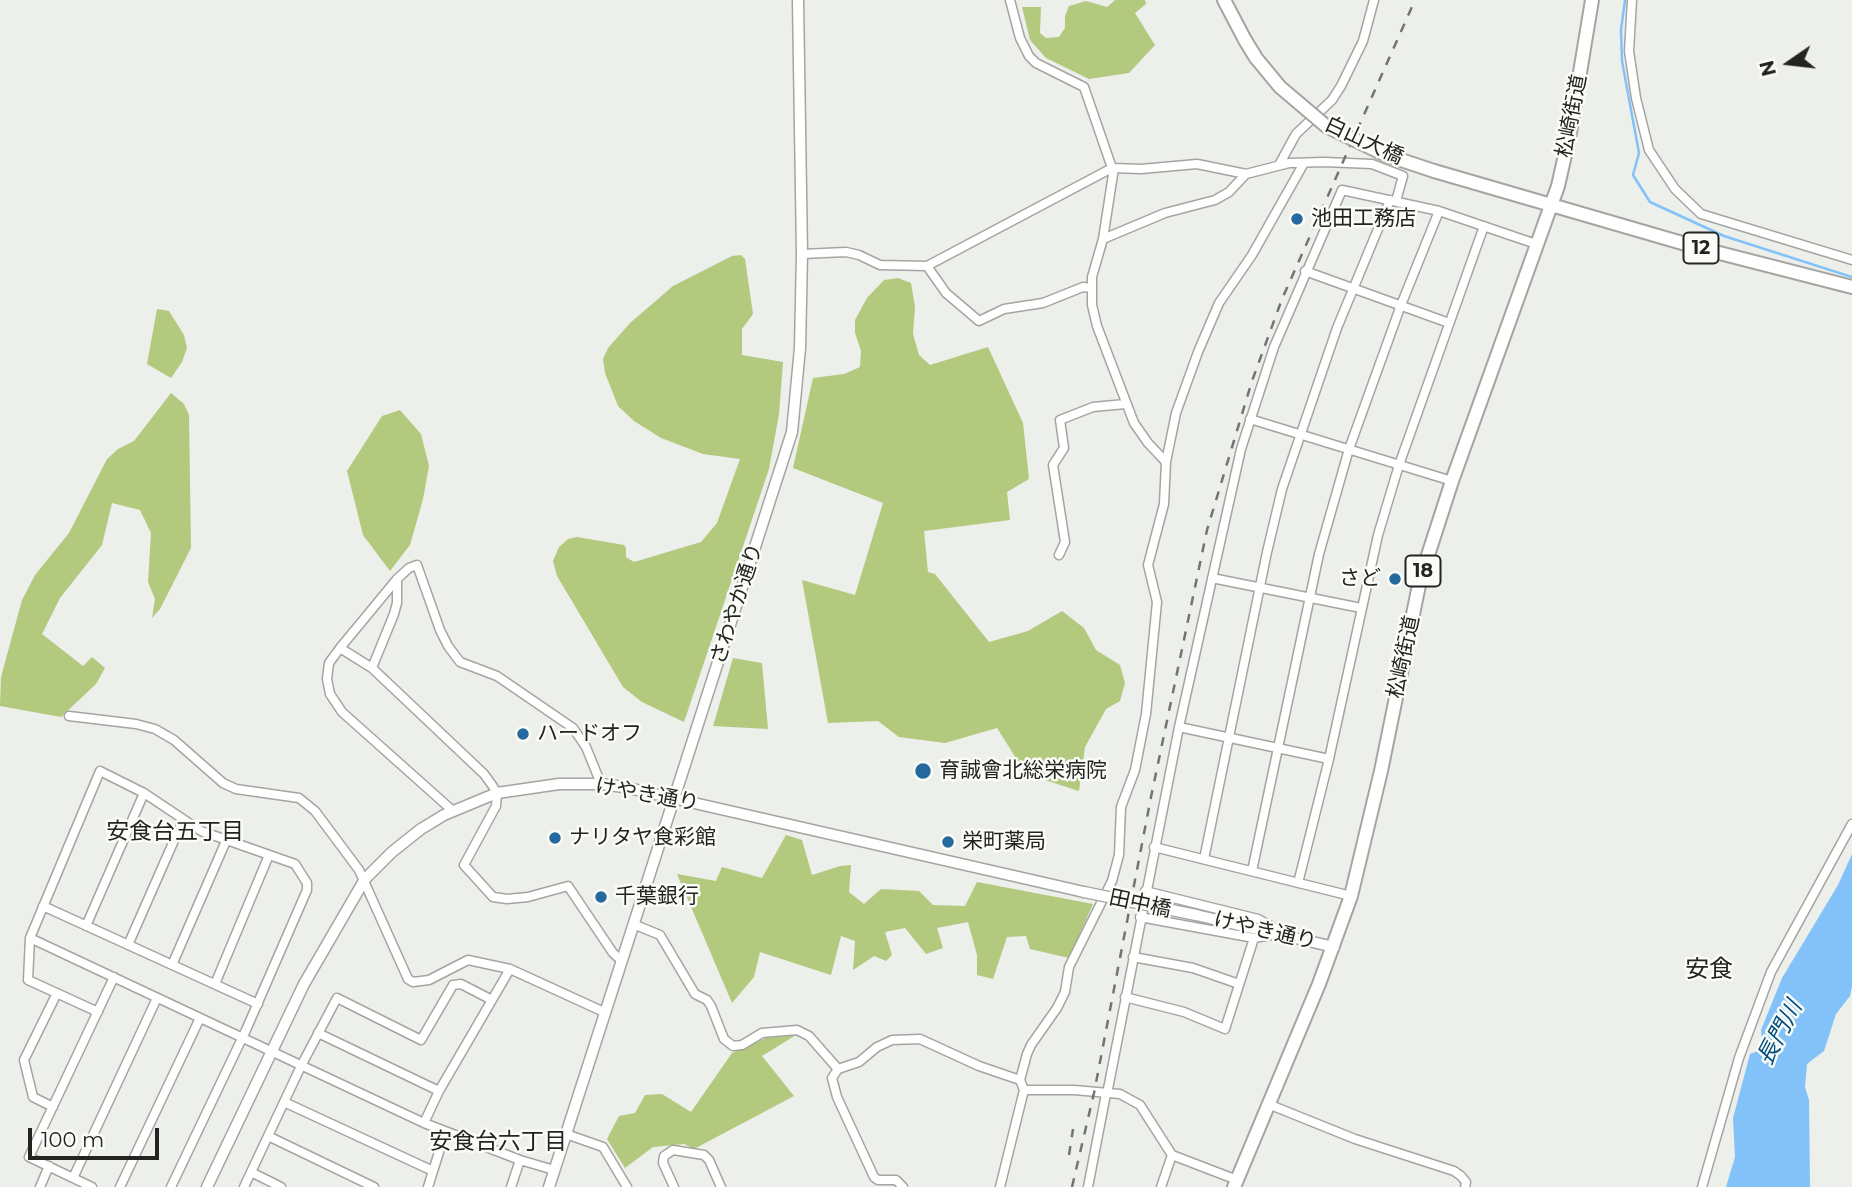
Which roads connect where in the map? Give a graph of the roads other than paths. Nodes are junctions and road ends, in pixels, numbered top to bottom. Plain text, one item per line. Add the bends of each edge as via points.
1 (798, 0) edge
2 (1020, 0) edge
3 (1224, 0) edge
4 (1374, 0) edge
5 (1592, 0) edge
6 (1632, 0) edge
7 (1011, 2) edge
8 (1304, 163) junction
9 (1279, 165) junction
10 (1113, 168) junction
11 (1246, 174) junction
12 (1393, 201) junction
13 (1550, 206) junction
14 (1440, 211) junction
15 (1484, 226) junction
16 (1103, 239) junction
17 (1536, 244) junction
18 (802, 254) junction
19 (1852, 260) edge
20 (928, 266) junction
21 (1306, 271) junction
22 (1852, 287) edge
23 (1091, 288) junction
24 (1354, 288) junction
25 (1401, 305) junction
26 (1449, 323) junction
27 (1125, 404) junction
28 (1250, 419) junction
29 (1300, 434) junction
30 (1349, 449) junction
31 (1166, 462) junction
32 (1399, 465) junction
33 (1452, 481) junction
34 (1059, 555) dead end
35 (1212, 578) junction
36 (397, 579) junction
37 (1260, 587) junction
38 (1310, 597) junction
39 (1361, 608) junction
40 (340, 648) junction
41 (372, 668) junction
42 (69, 716) dead end
43 (1179, 727) junction
44 (1230, 738) junction
45 (1279, 748) junction
46 (1329, 759) junction
47 (601, 784) junction
48 (144, 793) junction
49 (497, 793) junction
50 (673, 798) junction
51 (453, 811) junction
52 (183, 820) junction
53 (1852, 824) edge
54 (226, 841) junction
55 (1154, 847) junction
56 (269, 855) junction
57 (1205, 859) junction
58 (1252, 871) junction
59 (365, 879) junction
60 (1298, 883) junction
61 (1145, 891) junction
62 (1084, 892) joint
63 (1351, 896) junction
64 (43, 906) junction
65 (1196, 915) joint
66 (1140, 918) junction
67 (633, 924) junction
68 (86, 926) junction
69 (1277, 934) junction
70 (30, 938) junction
71 (1254, 938) junction
72 (128, 945) junction
73 (1334, 947) junction
74 (1133, 957) junction
75 (621, 960) junction
76 (172, 965) junction
77 (510, 969) junction
78 (114, 978) junction
79 (1239, 984) junction
80 (215, 985) junction
81 (57, 993) junction
82 (1125, 997) junction
83 (157, 998) junction
84 (492, 1000) junction
85 (258, 1004) junction
86 (98, 1012) junction
87 (604, 1012) junction
88 (200, 1018) junction
89 (318, 1033) junction
90 (243, 1037) junction
91 (272, 1052) junction
92 (301, 1066) junction
93 (838, 1069) junction
94 (1020, 1080) junction
95 (1024, 1090) junction
96 (439, 1091) junction
97 (1107, 1094) junction
98 (284, 1102) junction
99 (1268, 1104) junction
100 (53, 1107) junction
101 (424, 1124) junction
102 (445, 1133) junction
103 (566, 1134) junction
104 (268, 1136) junction
105 (1172, 1155) junction
106 (520, 1160) junction
107 (49, 1166) junction
108 (554, 1170) junction
109 (433, 1171) junction
110 (251, 1172) junction
111 (73, 1178) junction
112 (1236, 1184) edge
113 (40, 1187) edge
114 (92, 1187) edge
115 (120, 1187) edge
116 (171, 1187) edge
117 (207, 1187) edge
118 (244, 1187) edge
119 (281, 1187) edge
120 (374, 1187) edge
121 (428, 1187) edge
122 (511, 1187) edge
123 (549, 1187) edge
124 (627, 1187) edge
125 (674, 1187) edge
126 (721, 1187) edge
127 (903, 1187) edge
128 (1000, 1187) edge
129 (1088, 1187) edge
130 (1161, 1187) edge
131 (1465, 1187) edge
132 (1702, 1187) edge

1 - 18 street, さわやか通り
2 - 7 street
3 - 13 main road, 白山大橋, bridge via 1256,58 1280,87 1326,126 1386,155
4 - 9 street via 1363,41 1341,86 1296,134
5 - 13 main road, 松崎街道 / 18 via 1570,133
6 - 19 street via 1629,51 1636,99 1649,150 1675,189 1701,214
7 - 10 street via 1028,56 1084,87
8 - 9 street
8 - 12 street via 1372,164 1403,176
8 - 31 street via 1219,303 1176,414
9 - 11 street
10 - 11 street via 1197,164
10 - 16 street
10 - 20 street
11 - 16 street via 1215,200
12 - 14 street
12 - 21 street via 1342,190
12 - 24 street
13 - 17 main road, 松崎街道 / 18
13 - 22 main road, 12
14 - 15 street
14 - 25 street
15 - 17 street
15 - 26 street
16 - 23 street
17 - 33 main road, 松崎街道 / 18
18 - 20 street via 846,252 880,265
18 - 50 street, さわやか通り via 792,432
20 - 23 street via 946,293 979,321 1004,309
21 - 24 street
21 - 28 street
23 - 27 street via 1097,326
24 - 25 street
24 - 29 street
25 - 26 street
25 - 30 street
26 - 32 street
27 - 31 street via 1141,435
27 - 34 street via 1093,407 1060,420 1064,448 1053,465 1065,542
28 - 29 street
28 - 35 street
29 - 30 street
29 - 37 street via 1282,489
30 - 32 street
30 - 38 street
31 - 94 street via 1164,504 1148,565 1157,603 1146,714 1135,770 1121,807 1119,855 1112,881 1069,967 1065,992 1031,1045
32 - 33 street
32 - 39 street
33 - 63 main road, 松崎街道 / 18 via 1420,580
35 - 37 street
35 - 43 street
36 - 40 street
36 - 41 street via 394,614
36 - 47 street via 417,565 440,630 460,662 497,676 573,728
37 - 38 street
37 - 44 street
38 - 39 street
38 - 45 street
39 - 46 street
40 - 41 street
40 - 51 street via 329,663 327,679 342,712
41 - 49 street via 484,774
42 - 59 street via 155,729 223,783 299,798 315,811
43 - 44 street
43 - 55 street
44 - 45 street
44 - 57 street
45 - 46 street
45 - 58 street
46 - 60 street
47 - 49 street, けやき通り via 559,784
47 - 50 street, けやき通り
48 - 52 street
48 - 64 street via 100,771
48 - 68 street
49 - 51 street, けやき通り
49 - 75 street via 496,806 464,864 500,899 568,886
50 - 62 street, けやき通り
50 - 67 street, さわやか通り
51 - 59 street, けやき通り via 421,829
52 - 54 street
52 - 72 street
53 - 132 street via 1771,972 1739,1058
54 - 56 street
54 - 76 street
55 - 57 street
55 - 61 street
56 - 80 street
56 - 85 street via 295,864 307,890
57 - 58 street
58 - 60 street
59 - 77 street via 408,979 429,980 468,960
59 - 91 street, けやき通り via 304,984
60 - 63 street
61 - 66 street
61 - 69 street via 1258,919
62 - 65 street, 田中橋, bridge
63 - 73 main road, 松崎街道 / 18
64 - 68 street
64 - 70 street
65 - 69 street, けやき通り
66 - 71 street
66 - 74 street
67 - 75 street, さわやか通り
67 - 93 street via 660,935 695,994 711,1006 724,1039 733,1046 762,1033 797,1030 809,1036
68 - 72 street
69 - 71 street
69 - 73 street, けやき通り
70 - 78 street
70 - 81 street via 27,980
71 - 79 street
72 - 76 street
73 - 99 main road, 松崎街道 / 18
74 - 79 street via 1193,968
74 - 82 street
75 - 87 street, さわやか通り
76 - 80 street
77 - 84 street
77 - 87 street
78 - 83 street
78 - 86 street
79 - 82 street via 1225,1029 1184,1012
80 - 85 street
81 - 86 street
81 - 100 street via 24,1060 33,1097
82 - 97 street
83 - 88 street
83 - 111 street
84 - 89 street via 461,984 453,985 421,1040 337,998
84 - 96 street
85 - 90 street
86 - 100 street
87 - 103 street, さわやか通り
88 - 90 street
88 - 115 street
89 - 92 street
89 - 96 street
90 - 91 street
90 - 116 street
91 - 92 street
91 - 117 street, けやき通り
92 - 98 street
92 - 101 street
93 - 94 street via 859,1062 877,1046 904,1038 929,1042
93 - 127 street via 832,1079 837,1097 874,1178 896,1180
94 - 95 street
95 - 97 street
95 - 128 street
96 - 101 street
97 - 105 street via 1120,1094 1140,1105
97 - 129 street
98 - 104 street
98 - 109 street
99 - 112 main road, 松崎街道 / 18
99 - 131 street via 1454,1171 1466,1182
100 - 107 street via 29,1157
101 - 102 street
102 - 106 street
102 - 109 street
103 - 108 street, さわやか通り
103 - 124 street via 603,1147
104 - 110 street
104 - 120 street
105 - 112 street
105 - 130 street
106 - 108 street
106 - 122 street
107 - 111 street
107 - 113 street
108 - 123 street, さわやか通り
109 - 121 street
110 - 118 street
110 - 119 street
111 - 114 street
125 - 126 street via 663,1163 673,1150 704,1155

